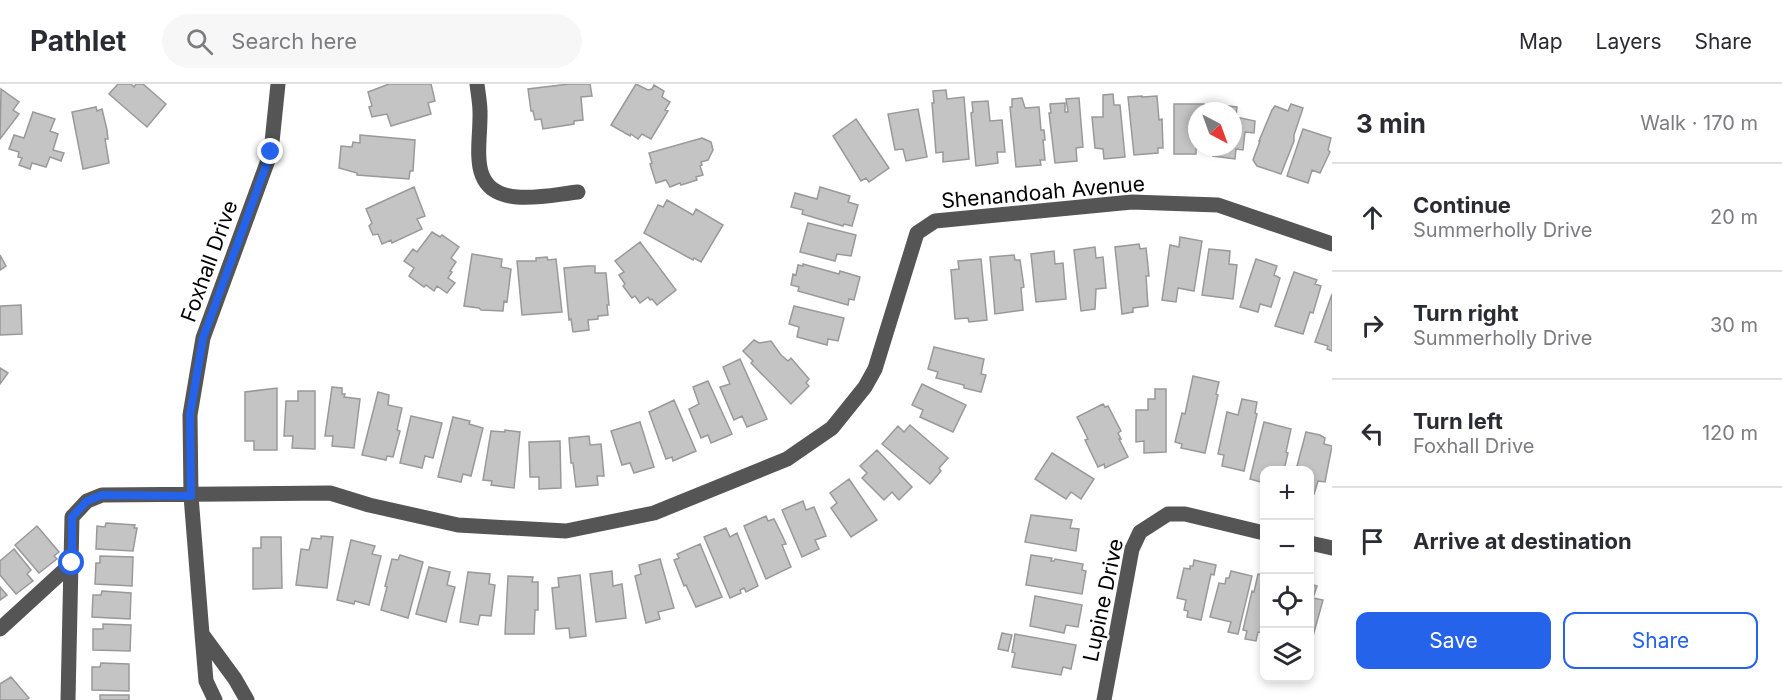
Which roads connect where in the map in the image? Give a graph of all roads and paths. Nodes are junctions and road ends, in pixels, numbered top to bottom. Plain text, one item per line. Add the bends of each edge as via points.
1 (278, 84) edge
2 (477, 84) edge
3 (578, 192) dead end
4 (1332, 244) edge
5 (191, 496) junction
6 (1260, 531) edge
7 (1314, 544) edge
8 (1332, 548) edge
9 (72, 563) junction
10 (0, 629) edge
11 (202, 634) junction
12 (68, 700) edge
13 (215, 700) edge
14 (247, 700) edge
15 (1104, 700) edge

1 - 5 street, Foxhall Drive via 271,152 203,338 190,415
2 - 3 street via 477,159 482,177 495,192 517,197
4 - 5 street, Shenandoah Avenue via 1218,205 1131,202 935,220 917,233 875,369 832,428 787,459 654,513 566,531 458,525 330,493
5 - 9 street, Shenandoah Avenue via 102,495 87,501 72,517
5 - 11 street, Foxhall Drive
6 - 15 street, Lupine Drive via 1185,514 1168,514 1140,532 1132,549
7 - 8 street
9 - 10 street
9 - 12 street, Shenandoah Avenue
11 - 13 street, Foxhall Drive via 206,681
11 - 14 street

